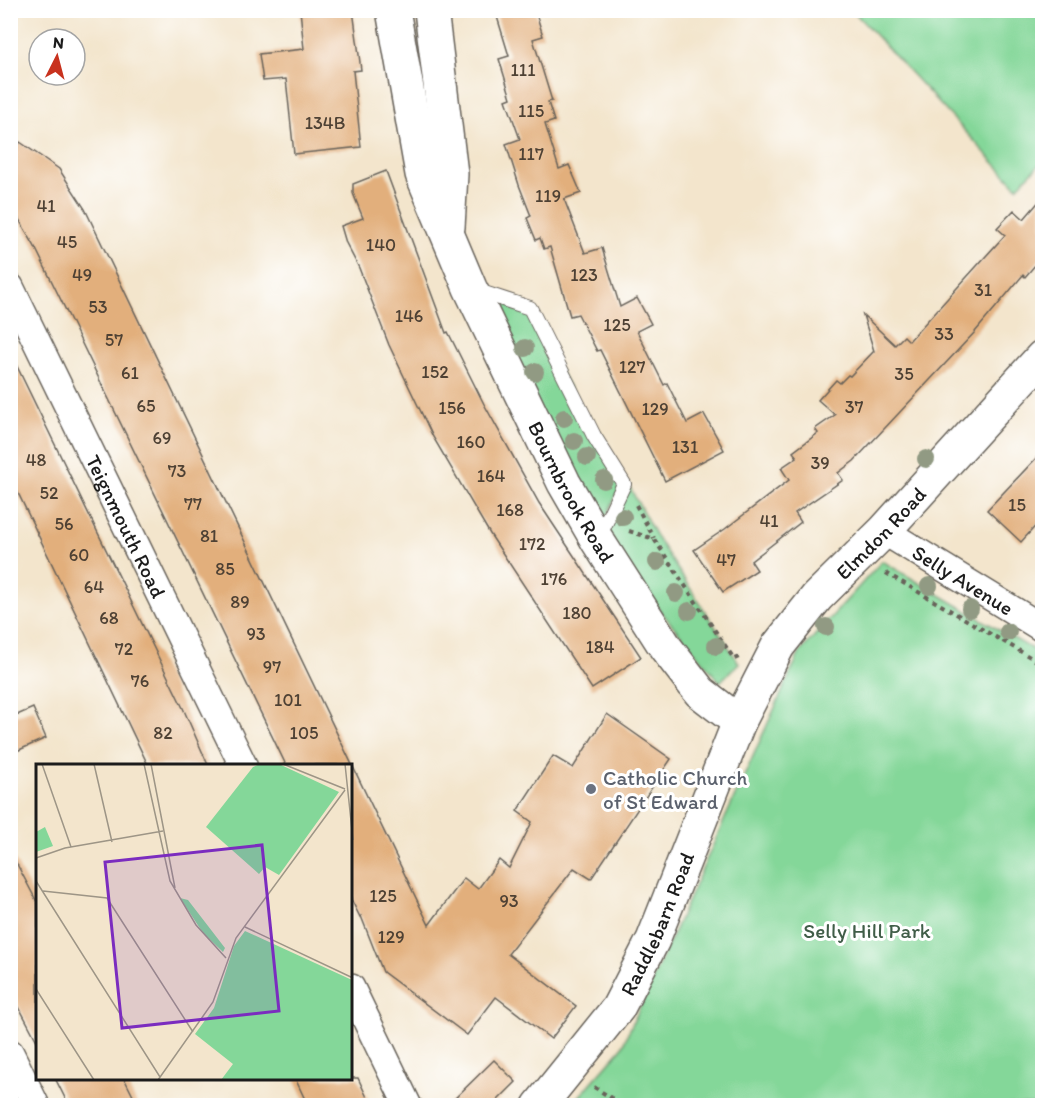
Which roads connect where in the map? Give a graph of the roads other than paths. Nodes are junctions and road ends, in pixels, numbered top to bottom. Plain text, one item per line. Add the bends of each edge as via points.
1 (393, 10) edge
2 (431, 10) edge
3 (447, 232) junction
4 (10, 287) edge
5 (470, 288) junction
6 (1042, 357) edge
7 (884, 531) junction
8 (601, 532) junction
9 (1042, 628) edge
10 (739, 722) junction
11 (243, 764) edge
12 (352, 990) edge
13 (10, 1053) edge
14 (36, 1106) edge
15 (408, 1106) edge
16 (539, 1106) edge

1 - 3 street, Bournbrook Road via 422,174
2 - 3 street, Bournbrook Road via 450,174
3 - 5 street, Bournbrook Road
4 - 11 street, Teignmouth Road
5 - 8 street, Bournbrook Road via 564,483
5 - 8 lane via 530,308 594,436 624,484
6 - 7 street, Elmdon Road
7 - 9 street, Selly Avenue
7 - 10 street, Elmdon Road via 817,597 778,646
8 - 10 street, Bournbrook Road via 666,648 700,692
10 - 16 street, Raddlebarn Road via 682,870 618,1008
12 - 15 street
13 - 14 street

